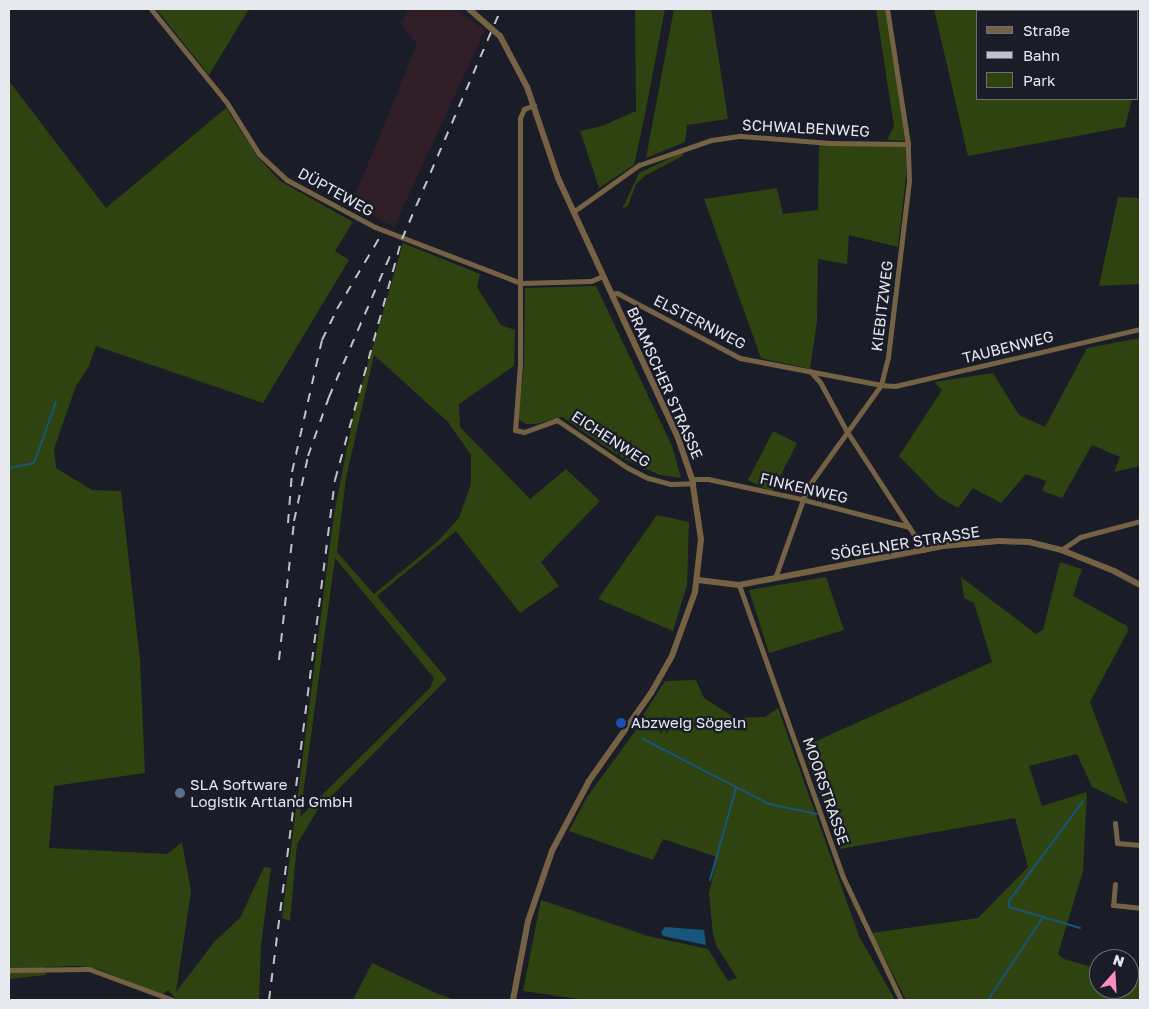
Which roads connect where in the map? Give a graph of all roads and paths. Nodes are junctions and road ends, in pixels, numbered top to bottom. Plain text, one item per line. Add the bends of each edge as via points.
1 (151, 9) edge
2 (887, 9) edge
3 (471, 10) edge
4 (534, 105) junction
5 (908, 144) junction
6 (573, 212) junction
7 (603, 276) junction
8 (521, 283) junction
9 (612, 294) junction
10 (1140, 329) edge
11 (809, 371) junction
12 (881, 385) junction
13 (846, 430) junction
14 (693, 481) junction
15 (801, 499) junction
16 (1140, 521) edge
17 (909, 527) junction
18 (924, 550) junction
19 (1061, 550) junction
20 (776, 578) junction
21 (698, 580) junction
22 (739, 585) junction
23 (1140, 585) edge
24 (1115, 823) dead end
25 (1140, 845) edge
26 (1115, 884) dead end
27 (1140, 908) edge
28 (9, 970) edge
29 (163, 999) edge
30 (173, 1000) edge
31 (513, 1000) edge
32 (900, 1000) edge

1 - 8 street, DÜPTEWEG via 227,103 259,154 287,180 383,231
2 - 5 street, KIEBITZWEG
3 - 4 street, BRAMSCHER STRASSE via 493,28 521,72
4 - 6 street, BRAMSCHER STRASSE
4 - 8 street, EICHENWEG via 524,109 520,118
5 - 6 street, SCHWALBENWEG via 741,136 711,140 639,165
5 - 12 street, KIEBITZWEG via 909,180 893,328
6 - 7 street, BRAMSCHER STRASSE
7 - 8 street via 591,282
7 - 9 street, BRAMSCHER STRASSE
8 - 14 street, EICHENWEG via 515,430 524,432 557,420 648,478 670,484
9 - 11 street, ELSTERNWEG via 617,293 740,358
9 - 14 street, BRAMSCHER STRASSE via 678,438
10 - 12 street, TAUBENWEG via 895,386
11 - 12 street, ELSTERNWEG
11 - 13 street via 820,382
12 - 13 street, KIEBITZWEG
13 - 15 street, KIEBITZWEG
13 - 17 street
14 - 15 street, FINKENWEG via 708,479
14 - 21 street, BRAMSCHER STRASSE via 702,539
15 - 17 street, FINKENWEG
15 - 20 street, KIEBITZWEG
16 - 19 street via 1080,537
17 - 18 street
18 - 19 street, SÖGELNER STRASSE via 999,541 1029,542
18 - 20 street, SÖGELNER STRASSE
19 - 23 street, SÖGELNER STRASSE
20 - 22 street, SÖGELNER STRASSE
21 - 22 street, SÖGELNER STRASSE
21 - 31 street, BRAMSCHER STRASSE via 681,636 662,674 589,781 552,851 528,921
22 - 32 street, MOORSTRASSE via 843,877
24 - 25 street via 1117,843
26 - 27 street via 1113,905
28 - 29 street via 89,970
29 - 30 street

